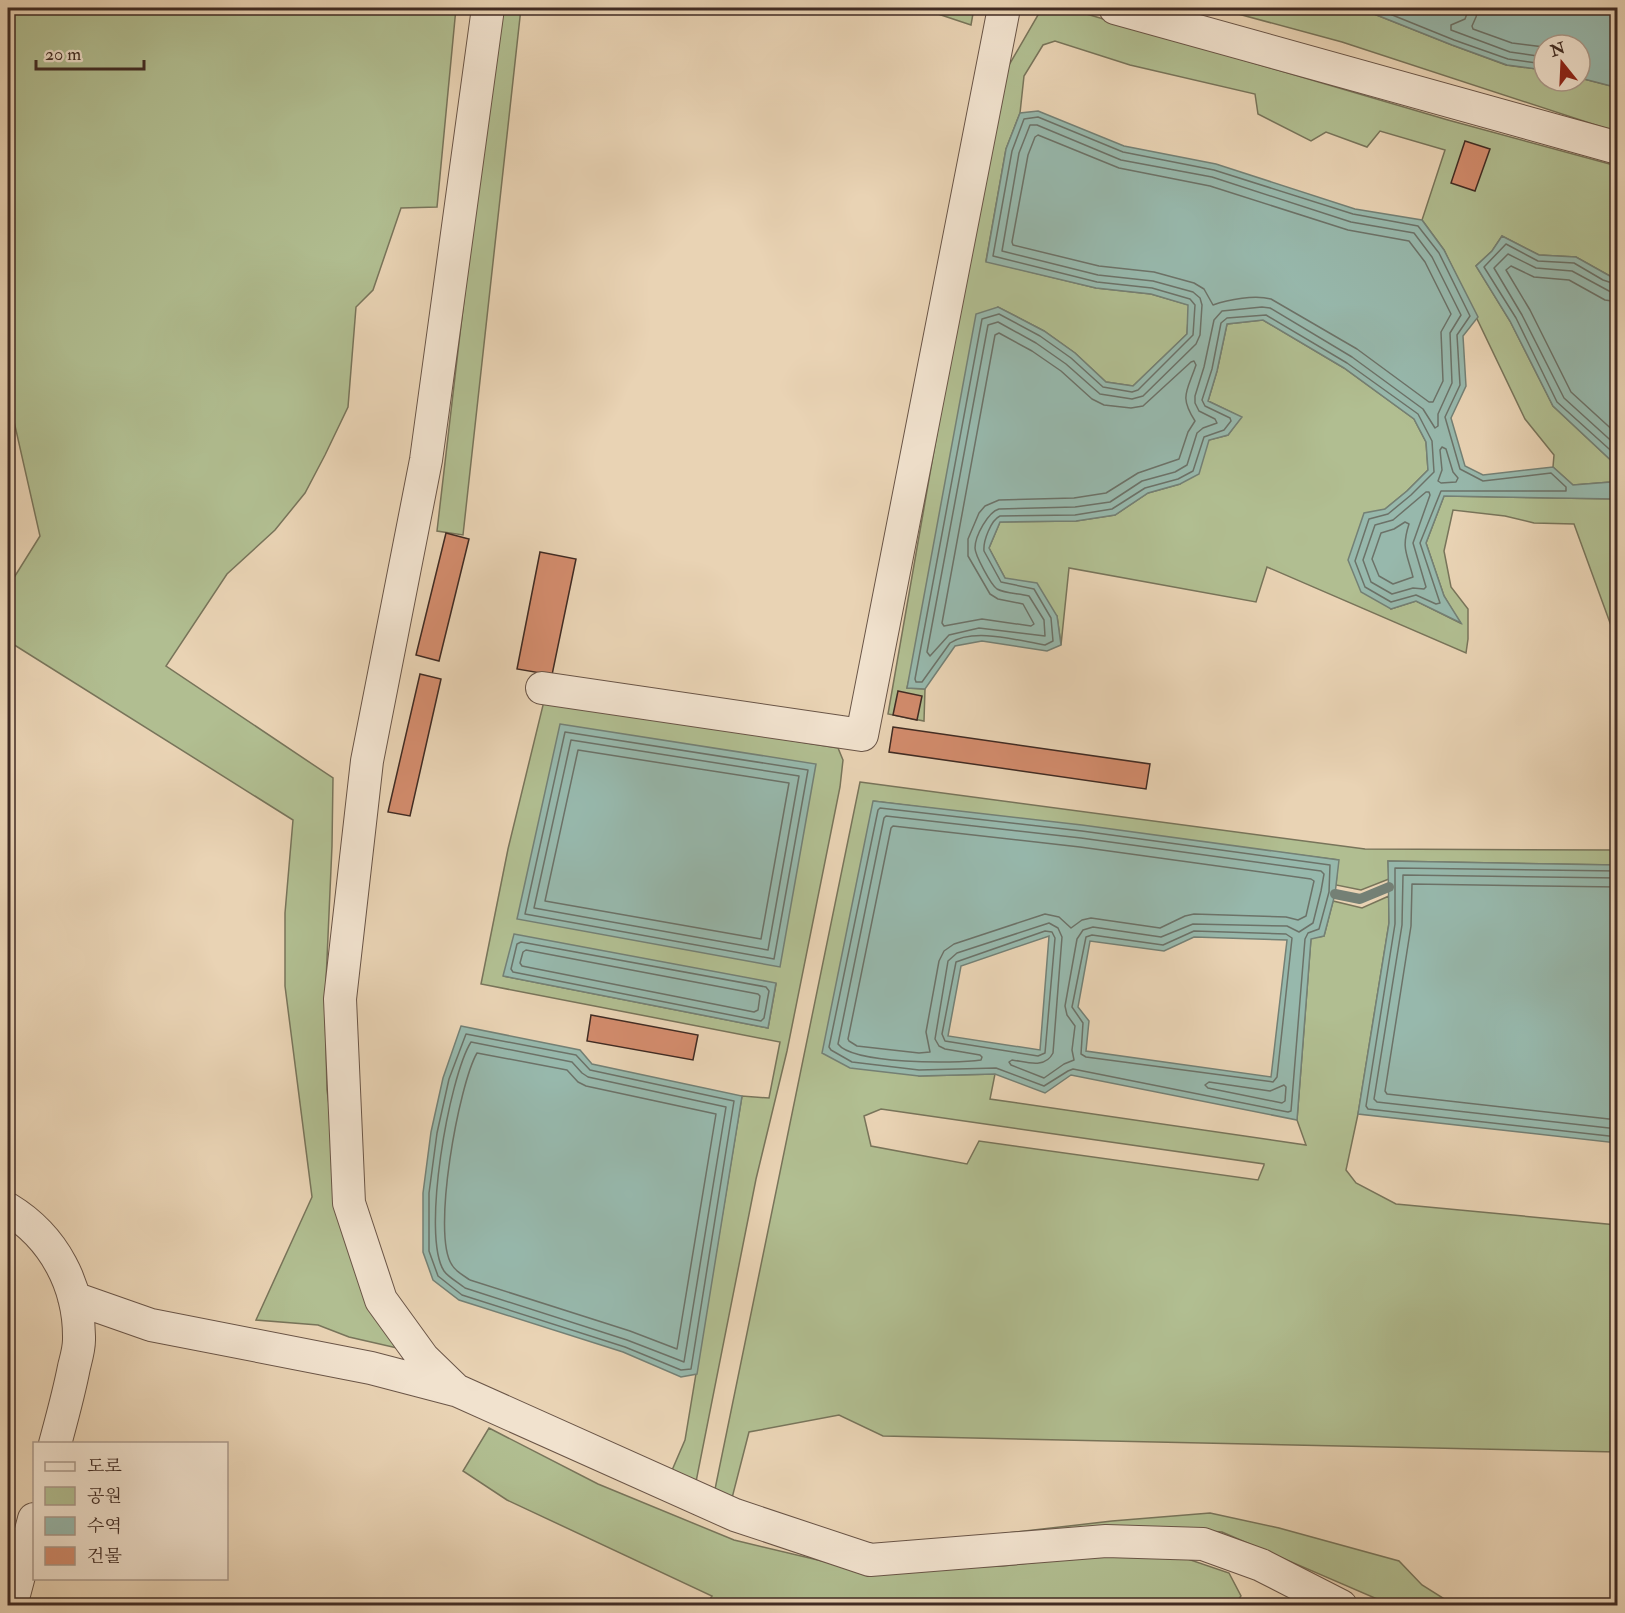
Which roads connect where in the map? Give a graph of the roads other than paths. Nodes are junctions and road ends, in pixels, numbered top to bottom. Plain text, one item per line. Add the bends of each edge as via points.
1 (488, 8) edge
2 (1004, 8) edge
3 (1115, 8) edge
4 (1617, 148) edge
5 (542, 688) dead end
6 (8, 1209) edge
7 (74, 1298) junction
8 (456, 1390) junction
9 (55, 1442) edge
10 (33, 1523) edge
11 (11, 1605) edge
12 (1341, 1605) edge

1 - 8 street via 426,460 367,761 340,999 350,1203 381,1300 423,1359
2 - 5 street via 862,735
3 - 4 street
6 - 7 street via 49,1243
7 - 8 street via 151,1325 371,1368
7 - 9 street via 80,1341
8 - 12 street via 735,1515 870,1560 1106,1540 1203,1544 1261,1565
10 - 11 street

